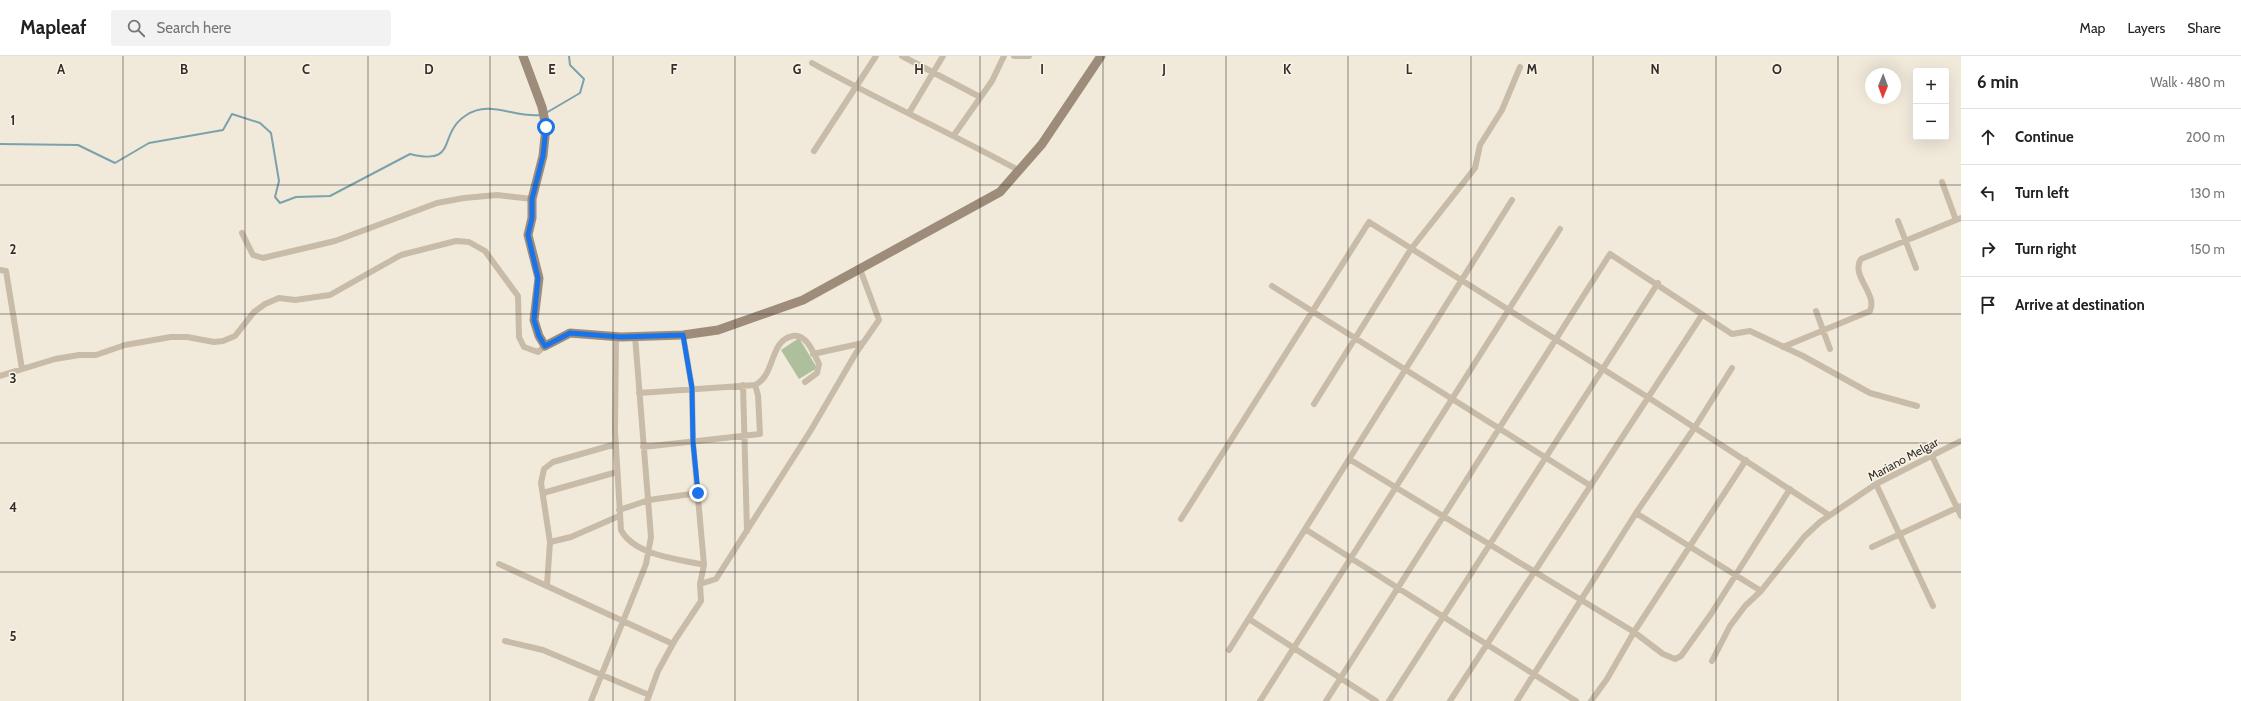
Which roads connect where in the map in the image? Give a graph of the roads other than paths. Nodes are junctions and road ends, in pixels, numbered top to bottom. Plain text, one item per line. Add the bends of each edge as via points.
1 (523, 56) edge
2 (876, 56) edge
3 (902, 56) edge
4 (943, 56) edge
5 (1004, 56) edge
6 (1014, 56) edge
7 (1029, 56) edge
8 (1101, 56) edge
9 (812, 63) dead end
10 (1520, 67) dead end
11 (933, 72) junction
12 (856, 87) junction
13 (980, 97) junction
14 (909, 113) junction
15 (954, 135) junction
16 (814, 151) dead end
17 (1020, 171) junction
18 (1942, 182) dead end
19 (532, 199) junction
20 (1512, 200) dead end
21 (1958, 219) edge
22 (1898, 221) dead end
23 (1560, 229) dead end
24 (242, 233) dead end
25 (1905, 240) junction
26 (1411, 249) junction
27 (1916, 268) dead end
28 (860, 269) junction
29 (0, 270) edge
30 (1462, 280) junction
31 (1658, 283) junction
32 (1272, 286) dead end
33 (1508, 310) junction
34 (1313, 311) junction
35 (1816, 311) dead end
36 (1702, 315) junction
37 (1823, 331) junction
38 (683, 335) junction
39 (616, 336) junction
40 (635, 336) junction
41 (1356, 338) junction
42 (1556, 340) junction
43 (863, 343) junction
44 (545, 346) junction
45 (1784, 347) junction
46 (1830, 349) dead end
47 (813, 354) junction
48 (1602, 368) junction
49 (1732, 368) dead end
50 (22, 369) junction
51 (1406, 369) junction
52 (0, 376) edge
53 (804, 382) dead end
54 (755, 385) junction
55 (743, 386) junction
56 (692, 388) junction
57 (640, 393) junction
58 (1452, 398) junction
59 (1649, 398) junction
60 (1314, 404) dead end
61 (1917, 406) dead end
62 (1695, 427) junction
63 (1500, 428) junction
64 (744, 436) junction
65 (1961, 441) edge
66 (693, 442) junction
67 (616, 444) junction
68 (643, 447) junction
69 (1932, 456) junction
70 (1545, 457) junction
71 (1349, 459) junction
72 (1746, 460) junction
73 (617, 472) junction
74 (1876, 484) junction
75 (1591, 486) junction
76 (1395, 488) junction
77 (1790, 489) junction
78 (543, 493) junction
79 (698, 493) junction
80 (648, 500) junction
81 (1959, 507) edge
82 (619, 513) junction
83 (1636, 513) junction
84 (1829, 515) junction
85 (1961, 516) edge
86 (1443, 517) junction
87 (1181, 520) dead end
88 (1305, 529) junction
89 (747, 531) junction
90 (1899, 534) junction
91 (550, 542) junction
92 (1488, 545) junction
93 (1872, 547) dead end
94 (1690, 548) junction
95 (650, 551) junction
96 (1350, 558) junction
97 (499, 564) dead end
98 (704, 565) junction
99 (1534, 573) junction
100 (1735, 574) junction
101 (700, 584) junction
102 (547, 585) junction
103 (1398, 589) junction
104 (1761, 591) junction
105 (1580, 600) junction
106 (1933, 606) dead end
107 (1442, 617) junction
108 (623, 619) junction
109 (1249, 619) junction
110 (1634, 632) junction
111 (505, 641) dead end
112 (673, 644) junction
113 (1487, 645) junction
114 (1294, 648) junction
115 (1229, 650) dead end
116 (1712, 661) dead end
117 (600, 674) junction
118 (1534, 675) junction
119 (1341, 678) junction
120 (648, 698) edge
121 (591, 701) edge
122 (1260, 701) edge
123 (1326, 701) edge
124 (1376, 701) edge
125 (1389, 701) edge
126 (1450, 701) edge
127 (1517, 701) edge
128 (1576, 701) edge
129 (1591, 701) edge

1 - 19 street via 543,110 546,127 543,156
2 - 12 street
3 - 11 street
4 - 11 street
5 - 13 street
6 - 7 street
8 - 17 street via 1042,144
9 - 12 street
10 - 26 street via 1502,110 1480,145 1475,168
11 - 13 street
11 - 14 street
12 - 14 street
12 - 16 street
13 - 15 street
14 - 15 street
15 - 17 street
17 - 28 street via 1000,192
18 - 21 street
19 - 24 street via 497,195 437,203 335,241 263,258 253,255
19 - 44 street via 532,218 528,235 538,278 534,320
20 - 30 street
21 - 25 street
22 - 25 street
23 - 33 street
25 - 27 street
25 - 37 street via 1859,262 1859,269 1872,304 1870,311
26 - 30 street
26 - 34 street via 1369,222
26 - 41 street
28 - 38 street via 803,300 718,330
28 - 43 street via 879,320
29 - 50 street via 6,271
30 - 33 street
30 - 51 street
31 - 36 street
31 - 42 street via 1610,254
31 - 48 street
32 - 34 street
33 - 42 street
33 - 58 street
34 - 41 street
34 - 87 street
35 - 37 street
36 - 45 street via 1732,334 1750,331
36 - 59 street
37 - 45 street
37 - 46 street
38 - 40 street
38 - 56 street
39 - 40 street
39 - 44 street via 570,333
39 - 67 street
40 - 57 street
41 - 51 street
41 - 60 street
42 - 48 street
42 - 63 street
43 - 47 street
43 - 89 street
44 - 50 street via 538,352 524,347 520,337 518,296 485,251 468,242 456,241 401,255 330,295 295,300 279,298 265,304 254,312 235,336 223,341 171,337 125,345 96,356 79,355 55,359
45 - 61 street via 1870,393
47 - 53 street via 818,370 814,377
47 - 54 street via 801,336 786,338 779,344 765,375
48 - 59 street
48 - 70 street
49 - 62 street
50 - 52 street
51 - 58 street
51 - 71 street
54 - 55 street
54 - 64 street via 760,434
55 - 56 street
55 - 64 street
56 - 57 street
56 - 66 street
57 - 68 street
58 - 63 street
58 - 76 street
59 - 62 street
59 - 75 street
62 - 72 street
62 - 83 street
63 - 70 street
63 - 86 street
64 - 66 street
64 - 89 street
65 - 69 street, Mariano Melgar
66 - 68 street
66 - 79 street
67 - 73 street
67 - 78 street via 549,464 542,473
68 - 80 street
69 - 74 street, Mariano Melgar
69 - 81 street
70 - 75 street
70 - 92 street
71 - 76 street
71 - 88 street
72 - 77 street
72 - 94 street
73 - 78 street
73 - 82 street
74 - 84 street, Mariano Melgar via 1839,511
74 - 90 street
75 - 99 street
76 - 86 street
76 - 96 street
77 - 84 street
77 - 100 street
78 - 91 street
79 - 80 street
79 - 98 street
80 - 82 street
80 - 95 street
81 - 85 street
81 - 90 street
82 - 91 street via 571,537
82 - 95 street via 622,530 627,539
83 - 94 street
83 - 105 street
84 - 104 street, Mariano Melgar via 1804,537
86 - 92 street
86 - 103 street
88 - 96 street
88 - 109 street
89 - 101 street via 716,579
90 - 93 street
90 - 106 street
91 - 102 street
92 - 99 street
92 - 107 street
94 - 100 street
94 - 110 street
95 - 98 street
95 - 108 street
96 - 103 street
96 - 114 street
97 - 102 street
98 - 101 street
99 - 105 street
99 - 113 street
100 - 104 street
100 - 110 street via 1681,656 1675,659 1663,654
101 - 112 street via 701,601
102 - 108 street
103 - 107 street
103 - 119 street
104 - 116 street, Mariano Melgar via 1745,606 1730,626
105 - 110 street
105 - 118 street
107 - 113 street
107 - 125 street
108 - 112 street
108 - 117 street
109 - 114 street
109 - 115 street
110 - 129 street
111 - 117 street via 543,650
112 - 120 street via 658,671
113 - 118 street
113 - 126 street
114 - 119 street
114 - 122 street
117 - 120 street
117 - 121 street
118 - 127 street
118 - 128 street
119 - 123 street
119 - 124 street

